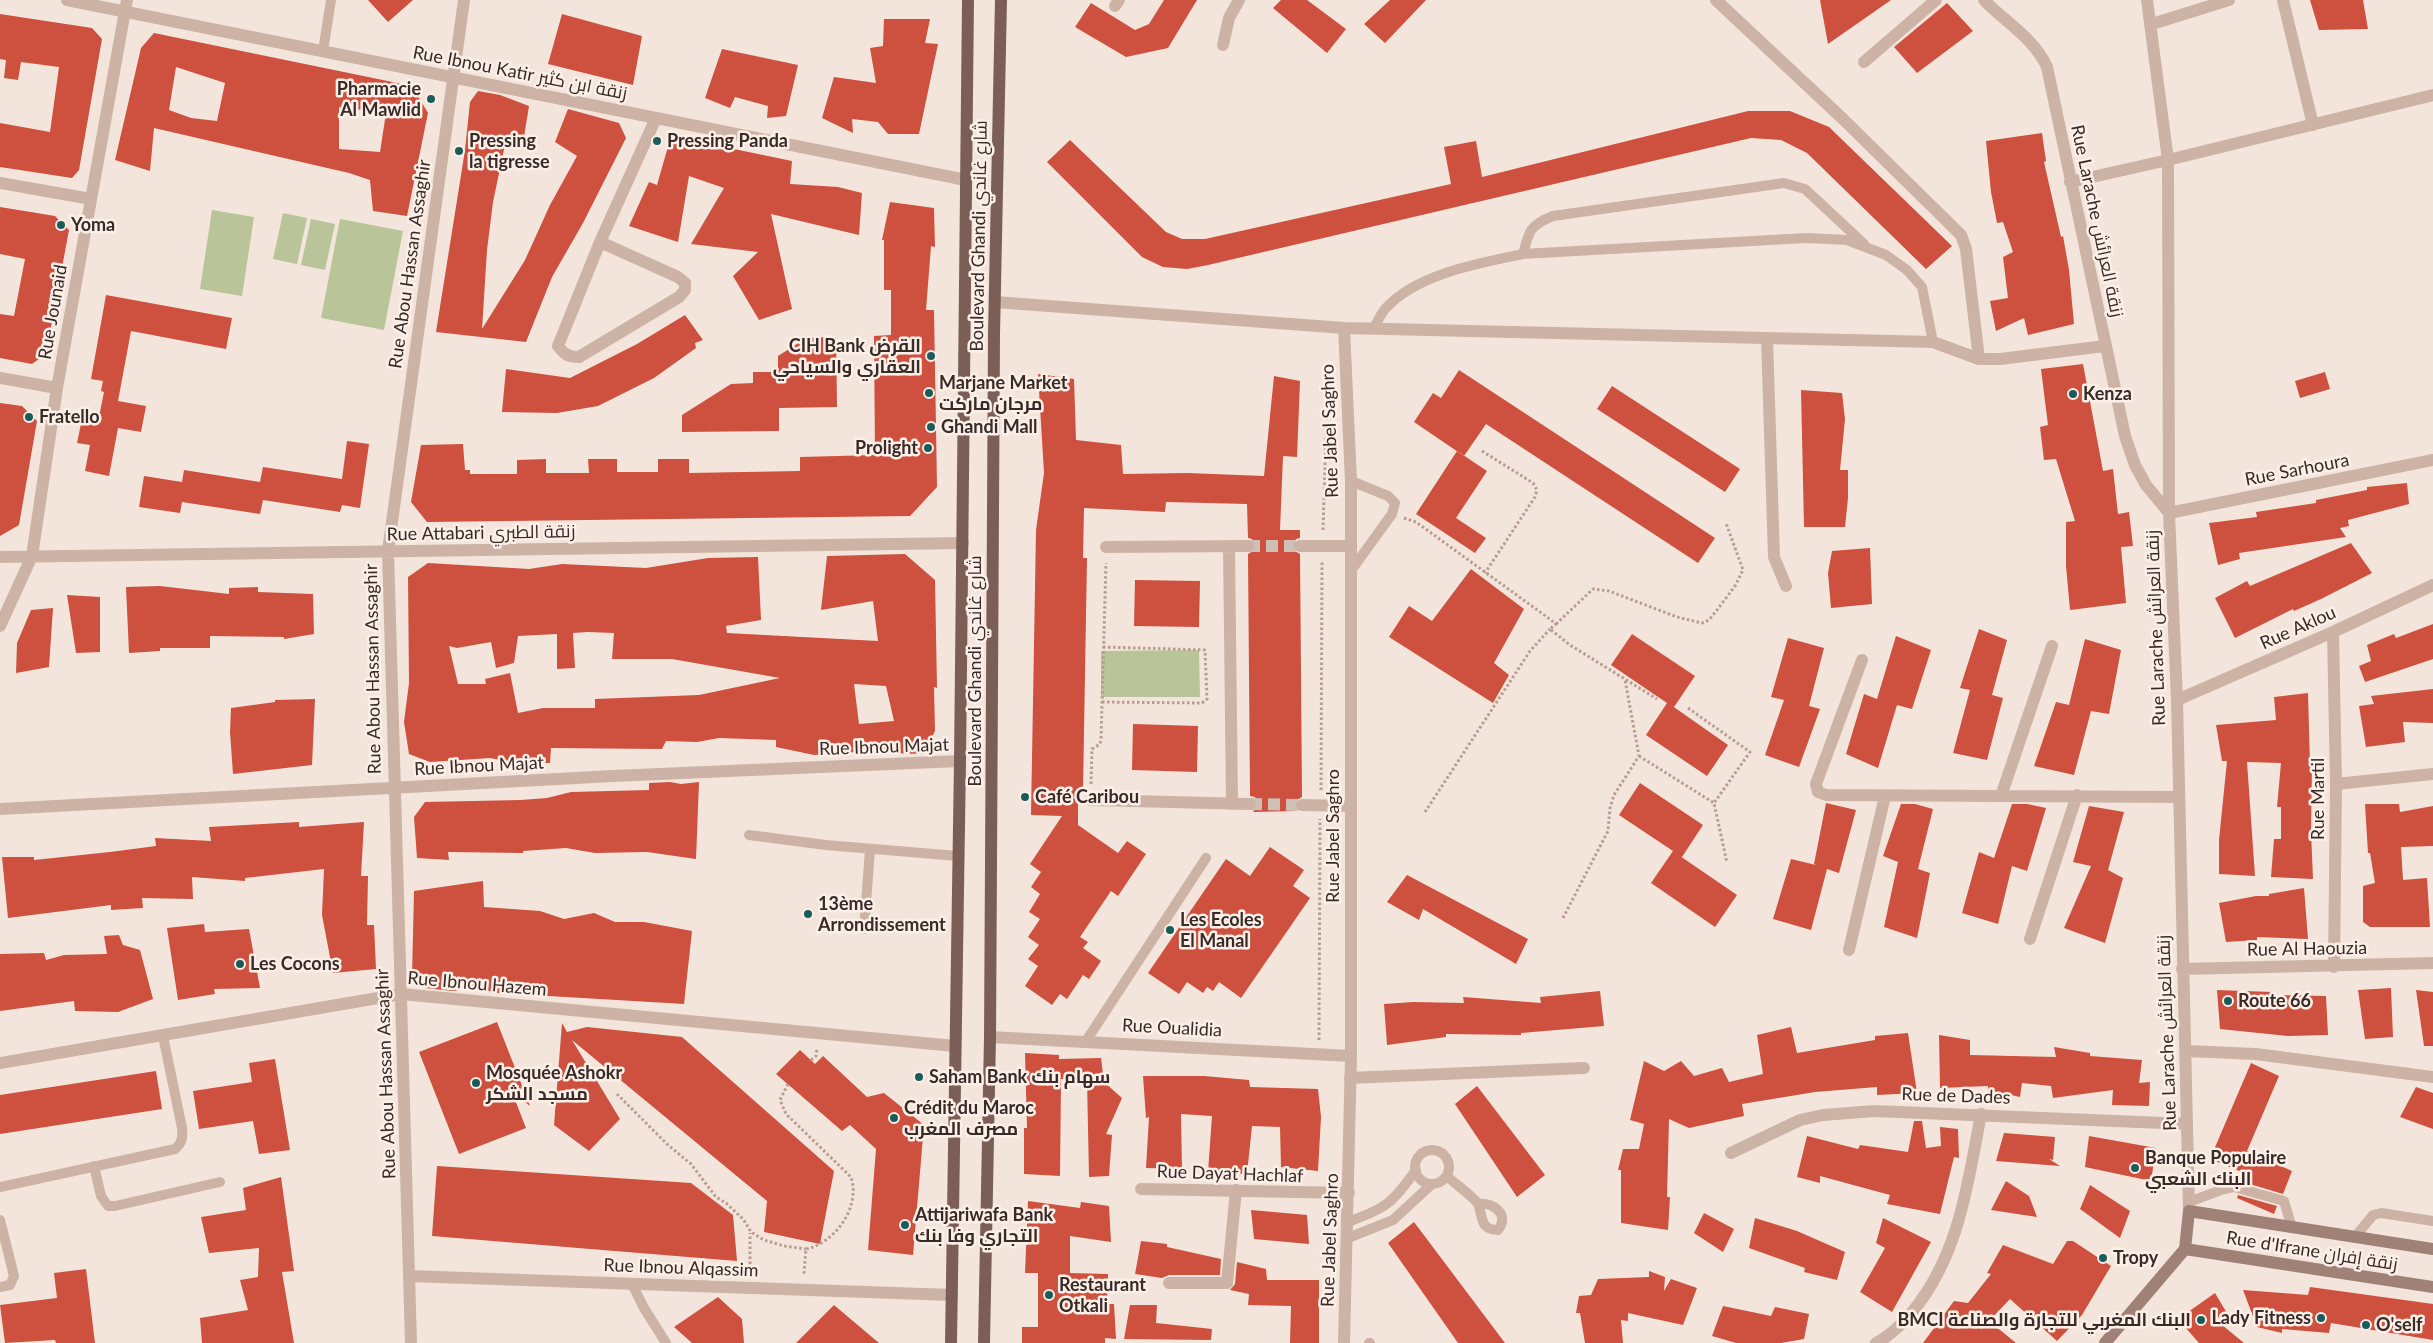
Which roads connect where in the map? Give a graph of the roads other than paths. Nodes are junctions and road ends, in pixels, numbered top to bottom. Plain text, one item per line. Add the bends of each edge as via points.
1 (66, 0) edge
2 (331, 0) edge
3 (464, 0) edge
4 (968, 0) edge
5 (1000, 0) edge
6 (1239, 0) edge
7 (1716, 0) edge
8 (1936, 0) edge
9 (1984, 0) edge
10 (2147, 0) edge
11 (2229, 0) edge
12 (2283, 0) edge
13 (126, 6) edge
14 (2152, 24) junction
15 (1223, 46) dead end
16 (323, 51) junction
17 (1864, 62) dead end
18 (453, 77) junction
19 (2433, 95) edge
20 (656, 118) junction
21 (2313, 125) junction
22 (2168, 160) junction
23 (966, 180) junction
24 (2070, 182) junction
25 (0, 183) edge
26 (91, 199) junction
27 (600, 242) junction
28 (1866, 246) junction
29 (1523, 254) junction
30 (995, 302) junction
31 (1344, 328) junction
32 (1373, 329) junction
33 (1767, 339) junction
34 (1933, 342) junction
35 (2105, 346) junction
36 (1979, 359) junction
37 (0, 378) edge
38 (57, 388) junction
39 (2433, 460) edge
40 (1351, 481) junction
41 (2169, 513) junction
42 (962, 543) junction
43 (1229, 546) junction
44 (1248, 546) tunnel mouth
45 (1300, 546) tunnel mouth
46 (1350, 546) junction
47 (1106, 547) road end
48 (388, 552) junction
49 (0, 556) edge
50 (32, 556) junction
51 (1350, 572) junction
52 (2433, 585) edge
53 (1786, 586) dead end
54 (0, 626) edge
55 (2333, 632) junction
56 (2052, 646) dead end
57 (1862, 660) dead end
58 (2177, 700) junction
59 (960, 761) junction
60 (2433, 774) edge
61 (2336, 784) junction
62 (394, 789) junction
63 (2077, 795) junction
64 (1885, 796) junction
65 (2001, 796) junction
66 (2178, 797) junction
67 (1091, 800) road end
68 (1232, 804) junction
69 (1250, 804) tunnel mouth
70 (1302, 805) tunnel mouth
71 (1351, 806) junction
72 (0, 809) edge
73 (749, 835) dead end
74 (870, 850) junction
75 (958, 856) junction
76 (1206, 858) dead end
77 (864, 929) dead end
78 (2030, 939) dead end
79 (1849, 950) dead end
80 (2433, 963) edge
81 (2334, 966) junction
82 (2182, 969) junction
83 (401, 994) junction
84 (163, 1036) junction
85 (990, 1037) junction
86 (1086, 1041) junction
87 (955, 1046) junction
88 (2186, 1051) junction
89 (1351, 1056) junction
90 (0, 1063) edge
91 (1584, 1068) dead end
92 (2433, 1077) edge
93 (1350, 1078) junction
94 (1981, 1114) junction
95 (2187, 1124) junction
96 (1731, 1153) dead end
97 (94, 1166) junction
98 (1416, 1170) junction
99 (1446, 1176) junction
100 (220, 1182) dead end
101 (1432, 1184) junction
102 (0, 1187) edge
103 (1141, 1189) dead end
104 (1236, 1190) junction
105 (1349, 1193) junction
106 (1478, 1204) dead end
107 (2189, 1207) junction
108 (0, 1220) edge
109 (2433, 1221) edge
110 (1348, 1222) junction
111 (2292, 1228) junction
112 (2355, 1237) junction
113 (1348, 1238) junction
114 (2185, 1249) junction
115 (2433, 1250) edge
116 (409, 1276) junction
117 (1169, 1283) dead end
118 (632, 1284) junction
119 (0, 1287) edge
120 (2433, 1287) edge
121 (952, 1295) junction
122 (411, 1343) edge
123 (666, 1343) edge
124 (951, 1343) edge
125 (984, 1343) edge
126 (1344, 1343) edge
127 (1876, 1343) edge
128 (2105, 1343) edge

1 - 13 street, Rue Ibnou Katir زنقة ابن كثير
2 - 16 lane
3 - 18 street, Rue Abou Hassan Assaghir
4 - 23 main road, Boulevard Ghandi شارع غاندي
5 - 30 main road, Boulevard Ghandi شارع غاندي
6 - 15 street via 1229,18
7 - 36 street via 1844,119 1961,235 1966,249
8 - 17 street
9 - 24 street, Rue Larache زنقة العرائش via 2041,53 2047,67
10 - 14 street
11 - 14 street
12 - 21 street
13 - 16 street, Rue Ibnou Katir زنقة ابن كثير
13 - 26 street, Rue Jounaid
14 - 22 street
16 - 18 street, Rue Ibnou Katir زنقة ابن كثير
18 - 20 street, Rue Ibnou Katir زنقة ابن كثير
18 - 48 street, Rue Abou Hassan Assaghir
19 - 21 street
20 - 23 street, Rue Ibnou Katir زنقة ابن كثير
20 - 27 street
21 - 22 street
22 - 24 street
22 - 41 street
23 - 42 main road, Boulevard Ghandi شارع غاندي
24 - 35 street, Rue Larache زنقة العرائش
25 - 26 street
26 - 38 street, Rue Jounaid
27 - 27 street via 558,346 571,357 579,357 685,290 685,283 678,277
28 - 29 lane via 1847,240 1771,238
28 - 29 lane via 1806,189 1784,183 1553,216 1530,230
28 - 34 lane via 1907,270 1922,287
29 - 32 lane via 1447,273 1421,284 1385,309
30 - 31 street
30 - 85 main road, Boulevard Ghandi شارع غاندي
31 - 32 street
31 - 40 street, Rue Jabel Saghro
32 - 33 street
33 - 34 street
33 - 53 street via 1774,557
34 - 36 street
35 - 36 street
35 - 41 street, Rue Larache زنقة العرائش via 2125,436 2135,465 2146,485
37 - 38 street
38 - 50 street, Rue Jounaid
39 - 41 street, Rue Sarhoura
40 - 46 street, Rue Jabel Saghro
40 - 51 lane via 1388,496 1395,503 1392,514
41 - 58 street, Rue Larache زنقة العرائش
42 - 48 street, Rue Attabari زنقة الطبري
42 - 59 main road, Boulevard Ghandi شارع غاندي
43 - 44 street
43 - 47 street
43 - 68 street
45 - 46 street
46 - 51 street, Rue Jabel Saghro
48 - 50 street, Rue Attabari زنقة الطبري
48 - 62 street, Rue Abou Hassan Assaghir
49 - 50 street, Rue Attabari زنقة الطبري
50 - 54 street, Rue Jounaid
51 - 71 street, Rue Jabel Saghro
52 - 55 street, Rue Aklou
55 - 58 street, Rue Aklou
55 - 61 street, Rue Martil
56 - 65 street
57 - 64 street via 1816,784 1818,792 1826,795
58 - 66 street, Rue Larache زنقة العرائش
59 - 62 street, Rue Ibnou Majat via 623,775
59 - 75 main road, Boulevard Ghandi شارع غاندي
60 - 61 street
61 - 81 street, Rue Martil
62 - 72 street, Rue Ibnou Majat
62 - 83 street, Rue Abou Hassan Assaghir
63 - 65 street
63 - 66 street
63 - 78 street
64 - 65 street
64 - 79 street
66 - 82 street, Rue Larache زنقة العرائش
67 - 68 street
68 - 69 street
70 - 71 street
71 - 89 street, Rue Jabel Saghro
73 - 74 lane
74 - 75 lane
74 - 77 lane
75 - 87 main road, Boulevard Ghandi شارع غاندي
76 - 86 lane
80 - 81 street, Rue Al Haouzia
81 - 82 street, Rue Al Haouzia
82 - 88 street, Rue Larache زنقة العرائش
83 - 84 street, Rue Ibnou Hazem
83 - 87 street, Rue Ibnou Hazem
83 - 116 street, Rue Abou Hassan Assaghir
84 - 90 street, Rue Ibnou Hazem
84 - 97 lane via 182,1128 180,1144 174,1149
85 - 86 street, Rue Oualidia
85 - 125 main road, Boulevard Ghandi شارع غاندي
86 - 89 street, Rue Oualidia
87 - 121 main road, Boulevard Ghandi شارع غاندي
88 - 92 street via 2256,1054
88 - 95 street, Rue Larache زنقة العرائش
89 - 93 street, Rue Jabel Saghro
91 - 93 street
93 - 105 street, Rue Jabel Saghro
94 - 95 street, Rue de Dades
94 - 96 street, Rue de Dades via 1874,1111 1823,1115 1800,1120
94 - 127 street via 1965,1198 1943,1263 1928,1293 1904,1322
95 - 107 street, Rue Larache زنقة العرائش
97 - 100 lane via 101,1196 108,1206
97 - 102 lane
98 - 99 lane via 1420,1155 1435,1150 1448,1160
98 - 101 lane via 1419,1177
98 - 110 lane via 1400,1193 1384,1208
99 - 101 lane via 1443,1181
99 - 106 lane
101 - 113 lane via 1393,1220
103 - 104 street, Rue Dayat Hachlaf
104 - 105 street, Rue Dayat Hachlaf
104 - 117 street via 1227,1283
105 - 110 street, Rue Jabel Saghro
107 - 111 street, Rue d'Ifrane زنقة إفران
107 - 111 lane via 2220,1190 2234,1187 2284,1201
107 - 114 street
108 - 119 lane via 14,1276 10,1285
109 - 112 lane via 2381,1212 2373,1215
110 - 113 street, Rue Jabel Saghro
111 - 112 street, Rue d'Ifrane زنقة إفران
112 - 115 street, Rue d'Ifrane زنقة إفران
113 - 126 street, Rue Jabel Saghro
114 - 120 street, Rue d'Ifrane زنقة إفران
114 - 128 street
116 - 118 street, Rue Ibnou Alqassim
116 - 122 street, Rue Abou Hassan Assaghir
118 - 121 street, Rue Ibnou Alqassim
118 - 123 lane
121 - 124 main road, Boulevard Ghandi شارع غاندي

